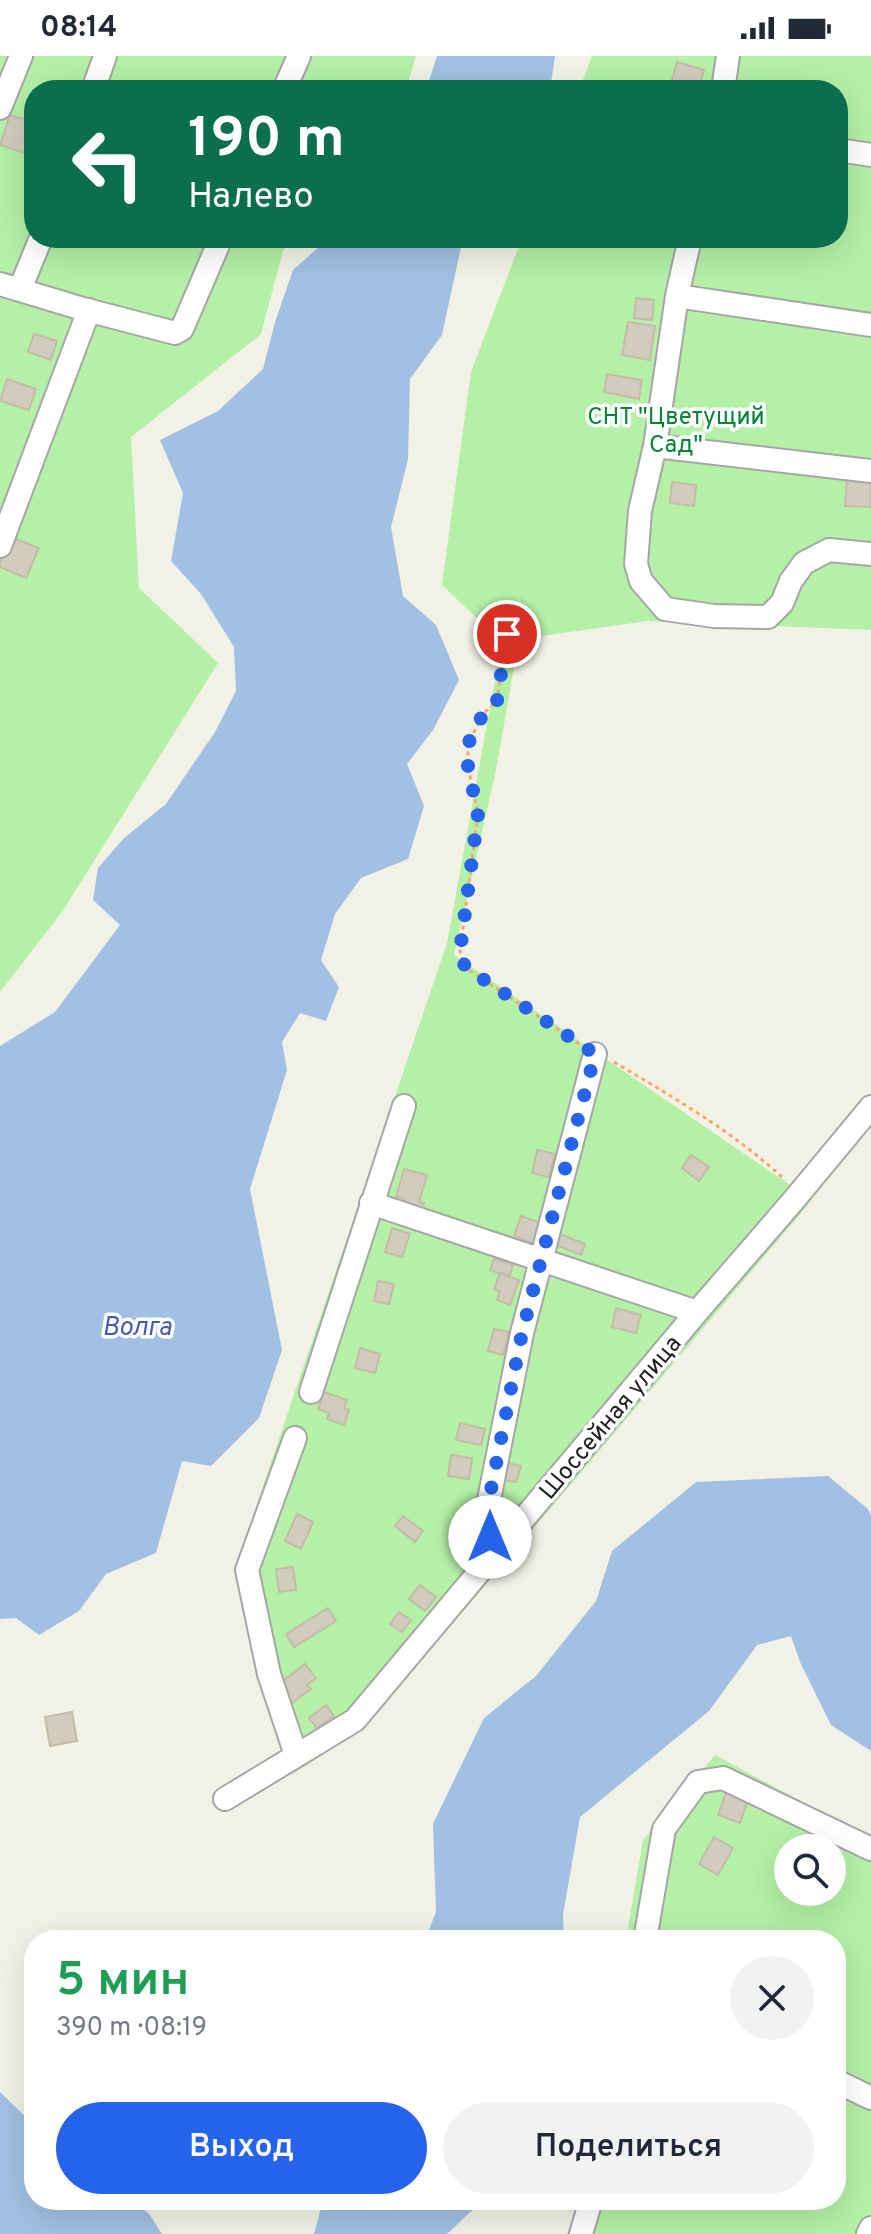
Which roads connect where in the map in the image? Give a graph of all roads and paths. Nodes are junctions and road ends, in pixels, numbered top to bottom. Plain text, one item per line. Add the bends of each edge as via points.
1 (21, 56) edge
2 (105, 56) edge
3 (299, 56) edge
4 (728, 56) edge
5 (97, 80) edge
6 (288, 80) edge
7 (724, 80) edge
8 (0, 108) edge
9 (848, 152) edge
10 (871, 155) edge
11 (35, 248) edge
12 (217, 248) edge
13 (688, 248) edge
14 (10, 287) edge
15 (677, 296) junction
16 (89, 310) junction
17 (871, 325) edge
18 (655, 446) junction
19 (871, 471) edge
20 (0, 546) edge
21 (871, 554) edge
22 (507, 634) dead end
23 (595, 1054) junction
24 (404, 1106) dead end
25 (871, 1107) edge
26 (799, 1194) junction
27 (371, 1203) junction
28 (542, 1259) junction
29 (697, 1312) junction
30 (311, 1392) dead end
31 (295, 1438) dead end
32 (500, 1549) junction
33 (296, 1755) junction
34 (225, 1799) dead end
35 (871, 1849) edge
36 (647, 1930) edge
37 (846, 2086) edge
38 (871, 2098) edge
39 (588, 2210) edge
40 (871, 2228) edge
41 (581, 2234) edge
42 (868, 2234) edge

1 - 8 street
2 - 5 street
3 - 6 street
4 - 7 street
9 - 10 street
11 - 14 street
12 - 16 street via 182,329 175,333
13 - 15 street
14 - 16 street
15 - 17 street
15 - 18 street
16 - 20 street
18 - 19 street
18 - 21 street via 640,511 636,564 641,581 665,609 768,617 804,563 829,550
22 - 23 path via 497,701 483,714 468,744 478,814 460,951 465,967
23 - 26 path via 705,1116
23 - 28 street
24 - 27 street
25 - 26 street, Шоссейная улица
26 - 29 street, Шоссейная улица
27 - 28 street
27 - 30 street
28 - 29 street
28 - 32 street via 486,1515 490,1537
29 - 32 street, Шоссейная улица
31 - 33 street via 247,1570 269,1674
32 - 33 street, Шоссейная улица via 355,1720
33 - 34 street, Шоссейная улица
35 - 36 street via 723,1778 698,1782 664,1829
37 - 38 street
39 - 41 street
40 - 42 street

